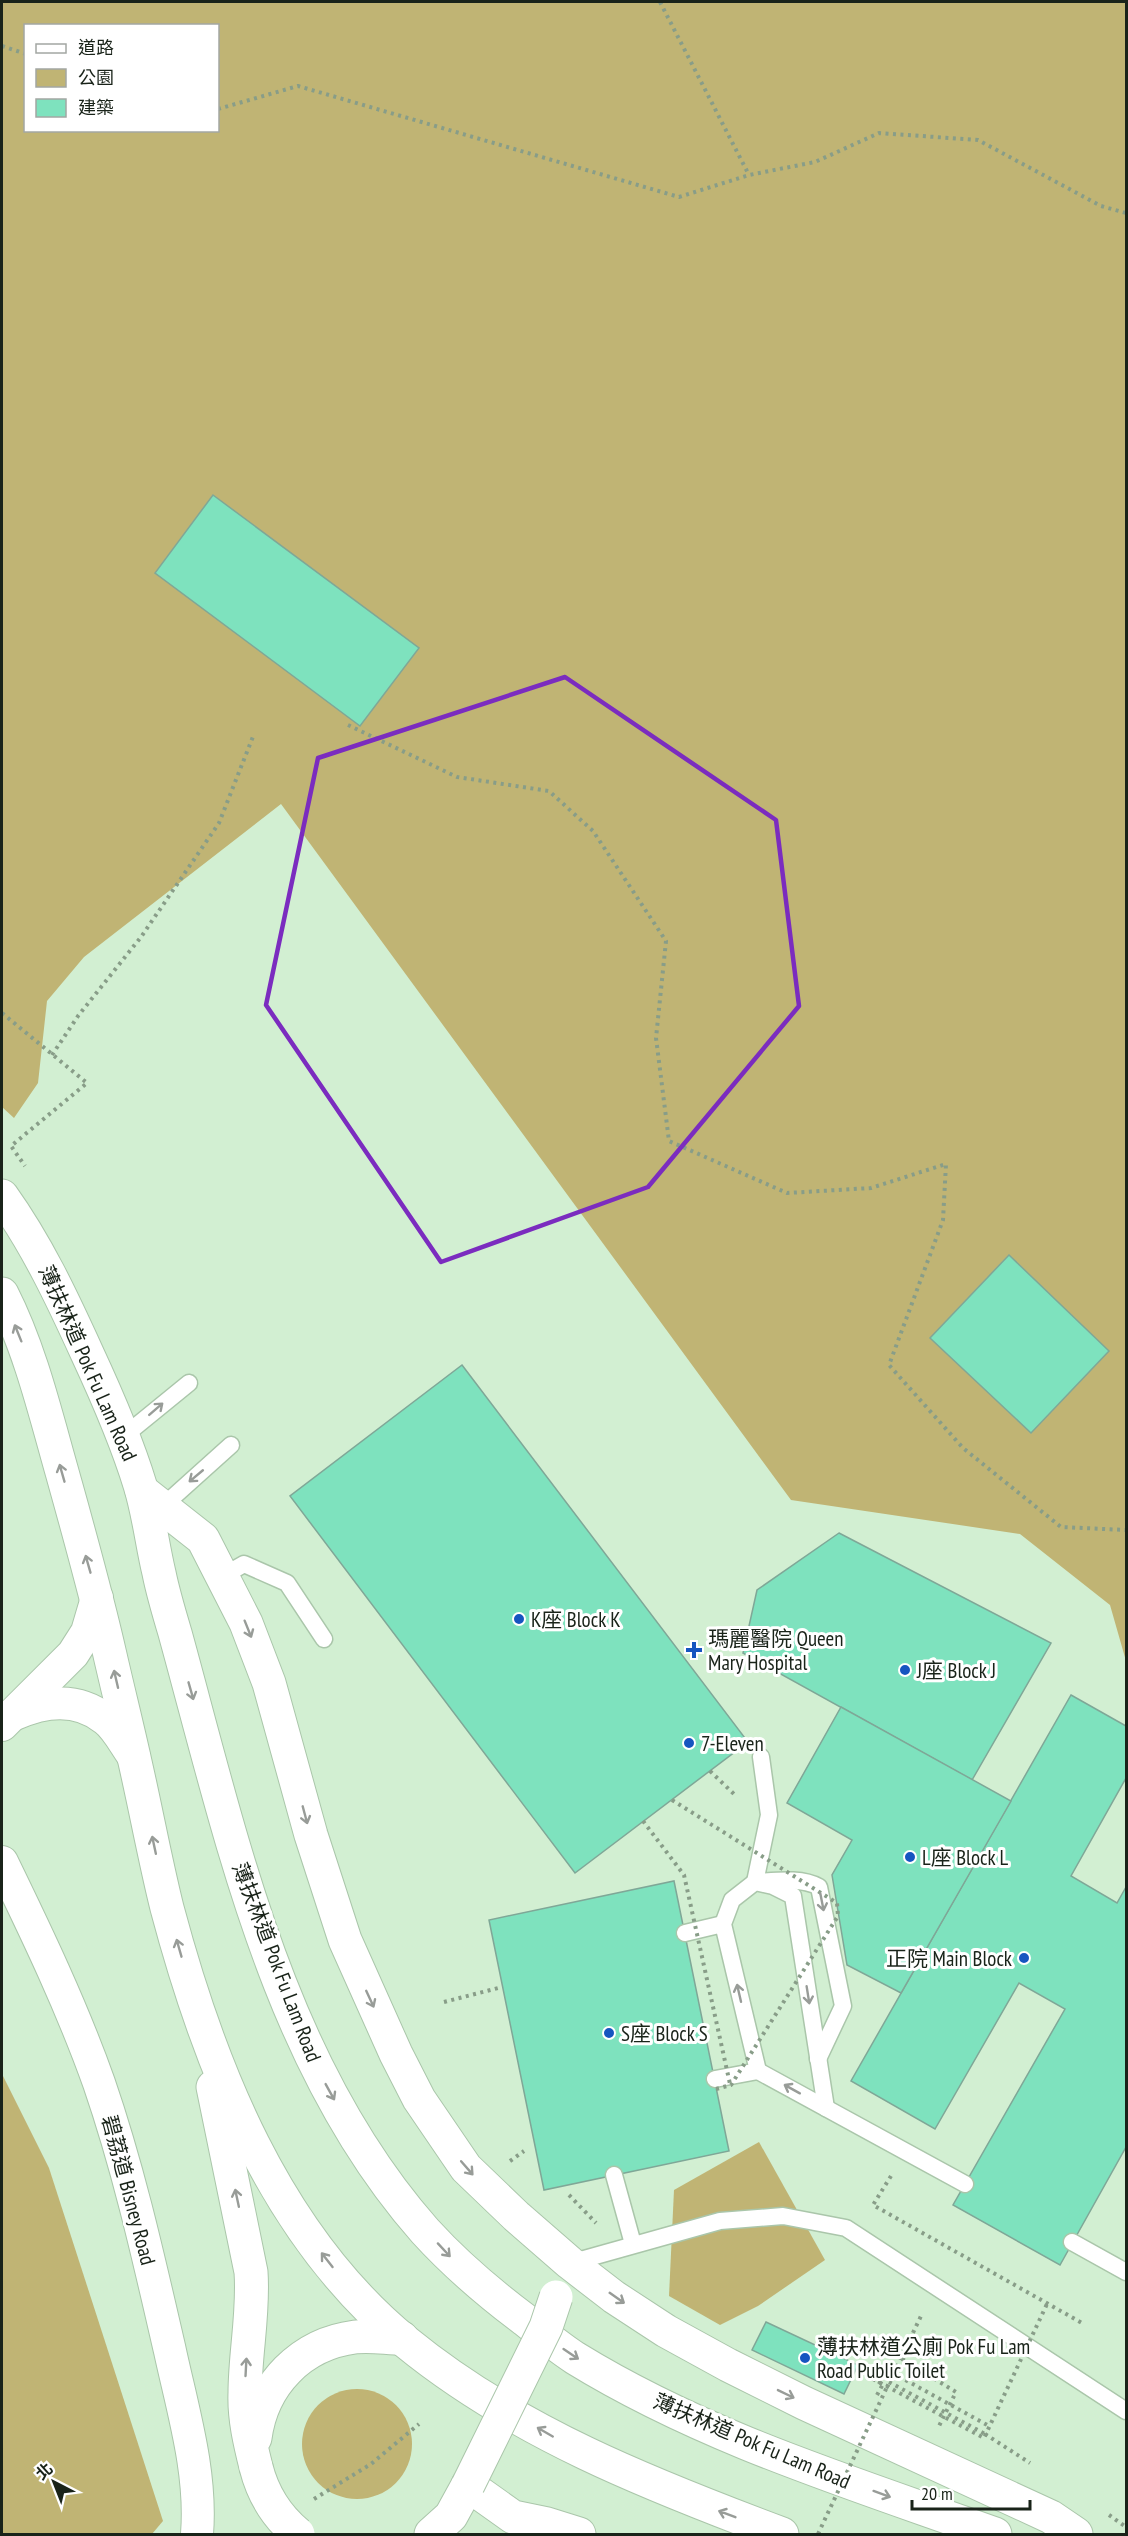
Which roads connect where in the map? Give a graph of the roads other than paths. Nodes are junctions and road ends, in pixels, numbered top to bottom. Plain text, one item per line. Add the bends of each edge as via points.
1 (2, 1196) edge
2 (2, 1293) edge
3 (189, 1383) dead end
4 (124, 1436) junction
5 (231, 1445) dead end
6 (152, 1499) junction
7 (223, 1576) junction
8 (97, 1598) junction
9 (324, 1639) dead end
10 (5, 1721) edge
11 (134, 1756) junction
12 (761, 1757) dead end
13 (2, 1862) edge
14 (755, 1882) junction
15 (723, 1924) junction
16 (685, 1933) dead end
17 (192, 1994) junction
18 (818, 2059) junction
19 (758, 2071) junction
20 (720, 2084) road end
21 (826, 2108) junction
22 (614, 2175) dead end
23 (965, 2184) dead end
24 (1072, 2242) dead end
25 (633, 2244) junction
26 (570, 2263) junction
27 (1126, 2272) edge
28 (412, 2346) junction
29 (1126, 2411) edge
30 (256, 2467) junction
31 (468, 2485) junction
32 (197, 2535) edge
33 (298, 2535) edge
34 (430, 2535) edge
35 (579, 2535) edge
36 (782, 2535) edge
37 (995, 2535) edge
38 (1076, 2535) edge

1 - 4 main road, 薄扶林道 Pok Fu Lam Road via 61,1295
8 -> 2 main road via 44,1409
4 -> 3 lane
4 - 6 main road, 薄扶林道 Pok Fu Lam Road
5 -> 6 lane
6 - 7 main road via 203,1539
6 -> 37 main road, 薄扶林道 Pok Fu Lam Road via 159,1574 245,1884 285,1993 318,2071 346,2121 385,2181 424,2229 490,2294 573,2356 704,2426
7 - 9 lane via 244,1564 287,1583
7 -> 26 main road via 269,1683 345,1940 396,2054 419,2099 466,2168
8 - 10 street via 87,1632 73,1654
11 -> 8 main road
10 - 11 street via 48,1703 89,1708 107,1719
17 -> 11 main road via 166,1903
12 - 14 lane via 769,1815
13 - 32 street, 碧荔道 Bisney Road via 68,2003 122,2153 190,2441 198,2504
14 - 15 lane via 732,1900
14 -> 18 lane via 793,1896
14 -> 18 lane via 795,1881 819,1887 843,2006
15 - 16 lane
19 -> 15 lane
28 -> 17 main road via 341,2277 287,2203 249,2134
30 -> 17 main road via 244,2396 253,2297 249,2256
18 - 21 lane
19 - 20 lane
21 -> 19 lane
21 - 23 lane
22 - 25 lane
24 - 27 lane
25 - 26 lane
25 - 29 lane via 720,2222 783,2216 846,2228
26 - 31 main road, bridge via 546,2327
26 -> 38 main road via 666,2331 728,2365 1051,2517
28 - 30 main road via 358,2336 307,2353 287,2369 268,2393 256,2426
36 -> 28 main road via 597,2459 488,2400
30 - 33 main road, bridge via 267,2498
31 - 34 main road via 451,2516
31 - 35 main road via 513,2517

